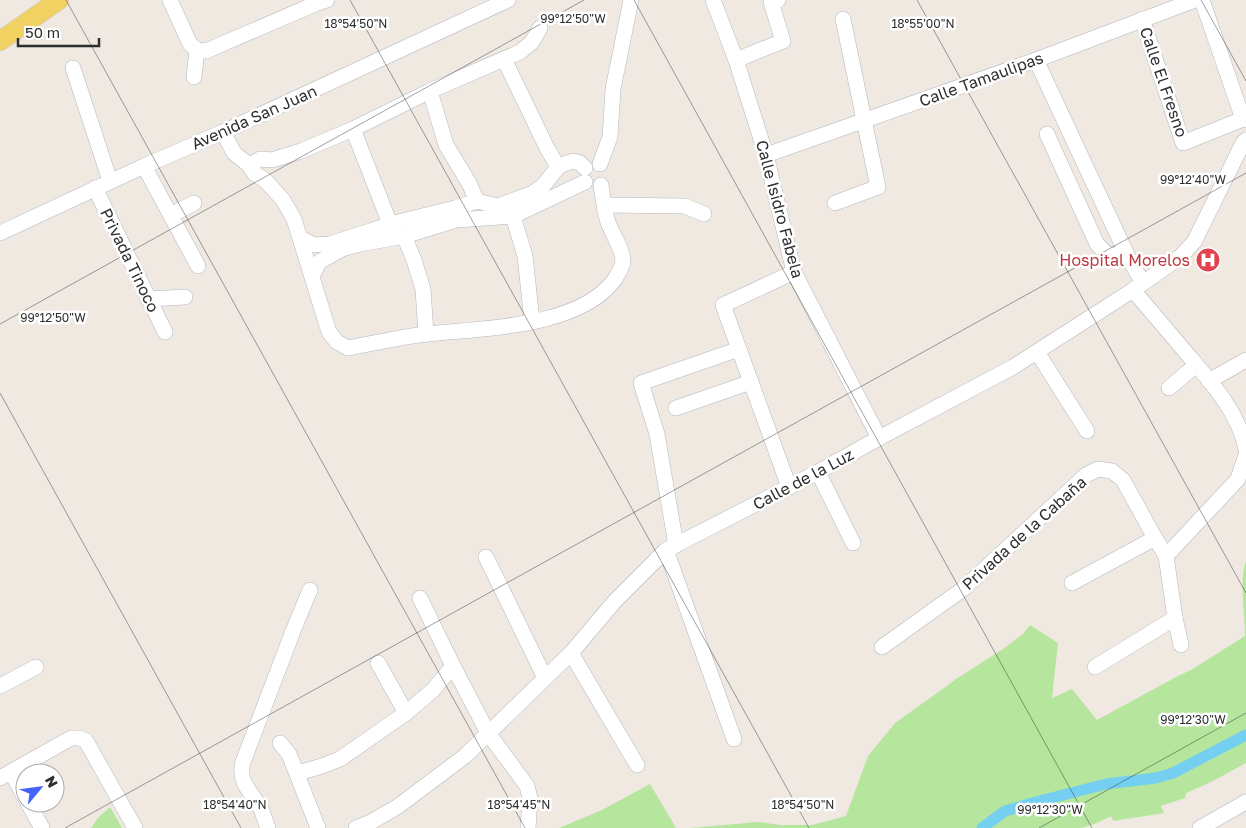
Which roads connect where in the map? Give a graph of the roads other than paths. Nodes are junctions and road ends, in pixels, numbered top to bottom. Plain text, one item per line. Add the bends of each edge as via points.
1 (58, 0) edge
2 (170, 0) edge
3 (327, 0) edge
4 (508, 0) edge
5 (631, 0) edge
6 (713, 0) edge
7 (778, 0) edge
8 (1195, 0) edge
9 (1202, 0) edge
10 (843, 19) dead end
11 (1142, 19) junction
12 (540, 28) dead end
13 (0, 41) edge
14 (197, 50) junction
15 (504, 59) junction
16 (736, 60) junction
17 (1036, 60) junction
18 (73, 68) dead end
19 (194, 77) dead end
20 (430, 91) junction
21 (1245, 120) edge
22 (864, 121) junction
23 (353, 129) junction
24 (223, 132) junction
25 (1048, 134) dead end
26 (1246, 140) edge
27 (766, 155) junction
28 (272, 160) junction
29 (600, 164) junction
30 (249, 165) junction
31 (144, 166) junction
32 (558, 167) junction
33 (585, 175) junction
34 (264, 180) junction
35 (110, 181) junction
36 (601, 185) junction
37 (95, 188) junction
38 (477, 202) junction
39 (835, 202) dead end
40 (194, 203) dead end
41 (605, 205) junction
42 (704, 214) dead end
43 (171, 215) junction
44 (513, 216) junction
45 (390, 224) junction
46 (0, 233) edge
47 (404, 236) junction
48 (300, 238) junction
49 (1128, 257) junction
50 (198, 266) dead end
51 (794, 272) junction
52 (312, 277) junction
53 (1138, 287) junction
54 (185, 297) dead end
55 (148, 299) junction
56 (532, 321) junction
57 (165, 332) dead end
58 (426, 334) junction
59 (739, 349) junction
60 (1037, 352) junction
61 (1246, 360) edge
62 (1196, 365) junction
63 (1209, 381) junction
64 (751, 382) junction
65 (1169, 388) dead end
66 (676, 408) dead end
67 (1087, 431) dead end
68 (879, 438) junction
69 (1246, 449) edge
70 (1246, 455) edge
71 (818, 472) junction
72 (1242, 478) edge
73 (789, 487) junction
74 (1155, 538) junction
75 (853, 543) dead end
76 (671, 547) junction
77 (1166, 556) junction
78 (486, 557) dead end
79 (1072, 583) dead end
80 (310, 590) dead end
81 (420, 598) dead end
82 (1175, 618) junction
83 (1181, 645) dead end
84 (882, 647) dead end
85 (571, 652) junction
86 (378, 664) dead end
87 (453, 666) junction
88 (36, 667) dead end
89 (1095, 667) dead end
90 (545, 678) junction
91 (0, 686) edge
92 (406, 713) junction
93 (488, 733) junction
94 (734, 739) dead end
95 (280, 743) dead end
96 (637, 764) dead end
97 (298, 773) junction
98 (6, 775) edge
99 (15, 786) edge
100 (1246, 802) edge
101 (34, 813) edge
102 (372, 825) edge
103 (42, 828) edge
104 (135, 828) edge
105 (268, 828) edge
106 (318, 828) edge
107 (356, 828) edge
108 (528, 828) edge
109 (1200, 828) edge

1 - 13 main road
2 - 14 street via 190,44
3 - 14 street via 206,51
4 - 24 street, Avenida San Juan
5 - 29 street via 613,89 610,137
6 - 16 street, Calle Isidro Fabela
7 - 16 street via 771,2 783,41
8 - 11 street, Calle Tamaulipas
9 - 21 street, Calle El Fresno
10 - 22 street
11 - 17 street, Calle Tamaulipas
11 - 21 street, Calle El Fresno via 1183,143
12 - 15 street via 532,42
14 - 19 street
15 - 20 street
15 - 32 street
16 - 27 street, Calle Isidro Fabela
17 - 22 street, Calle Tamaulipas
17 - 49 street
18 - 35 street
20 - 23 street
20 - 38 street via 446,145
22 - 27 street, Calle Tamaulipas
22 - 39 street via 878,187
23 - 28 street
23 - 45 street
24 - 30 street via 234,153
24 - 31 street, Avenida San Juan
25 - 49 street via 1097,244 1107,254
26 - 53 street, Calle de la Luz via 1194,242 1180,257
27 - 51 street, Calle Isidro Fabela
28 - 30 street via 260,158
28 - 34 street
29 - 33 street via 588,165
29 - 36 street via 607,176
30 - 34 street
31 - 35 street, Avenida San Juan
31 - 43 street
32 - 33 street via 573,161 580,163
32 - 38 street via 544,186 533,193 498,206
33 - 36 street via 588,185
33 - 44 street
34 - 48 street via 283,200
35 - 37 street, Avenida San Juan
36 - 41 street
37 - 46 street, Avenida San Juan
37 - 55 street, Privada Tinoco
38 - 45 street
40 - 43 street
41 - 42 street via 685,206
41 - 56 street via 623,262 618,274 608,288 591,301
43 - 50 street
44 - 47 street via 456,220
44 - 56 street via 525,256
45 - 48 street via 330,244 314,245
47 - 52 street via 342,250 319,262
47 - 58 street via 423,289
48 - 52 street
49 - 53 street
51 - 59 street via 723,305
51 - 68 street, Calle Isidro Fabela
52 - 58 street via 329,332 348,348
53 - 60 street, Calle de la Luz
53 - 62 street
54 - 55 street
55 - 57 street, Privada Tinoco
56 - 58 street via 497,328
59 - 64 street
59 - 76 street via 642,383 657,434
60 - 67 street
60 - 68 street, Calle de la Luz
61 - 63 street
62 - 63 street
62 - 65 street
63 - 69 street via 1227,405
64 - 66 street
64 - 73 street
68 - 71 street, Calle de la Luz
70 - 72 street
71 - 73 street, Calle de la Luz
71 - 75 street
72 - 77 street
73 - 76 street, Calle de la Luz
74 - 77 street, Privada de la Cabaña
74 - 79 street
74 - 84 street, Privada de la Cabaña via 1123,480 1112,472 1098,469 1086,475 963,589
76 - 85 street, Calle de la Luz via 615,601
76 - 94 street
77 - 82 street, Privada de la Cabaña
78 - 90 street
80 - 105 street via 241,771 244,784 260,807
81 - 87 street
82 - 83 street, Privada de la Cabaña
82 - 89 street
85 - 90 street, Calle de la Luz
85 - 96 street
86 - 92 street
87 - 92 street via 433,690
87 - 93 street
88 - 91 street
90 - 93 street, Calle de la Luz
92 - 97 street via 340,759
93 - 102 street, Calle de la Luz via 466,756
93 - 108 street via 527,786 530,798
95 - 97 street via 290,754
97 - 106 street
98 - 99 street
98 - 104 street via 71,738 79,738 86,742
100 - 109 street
101 - 103 street
102 - 107 street, Calle de la Luz

